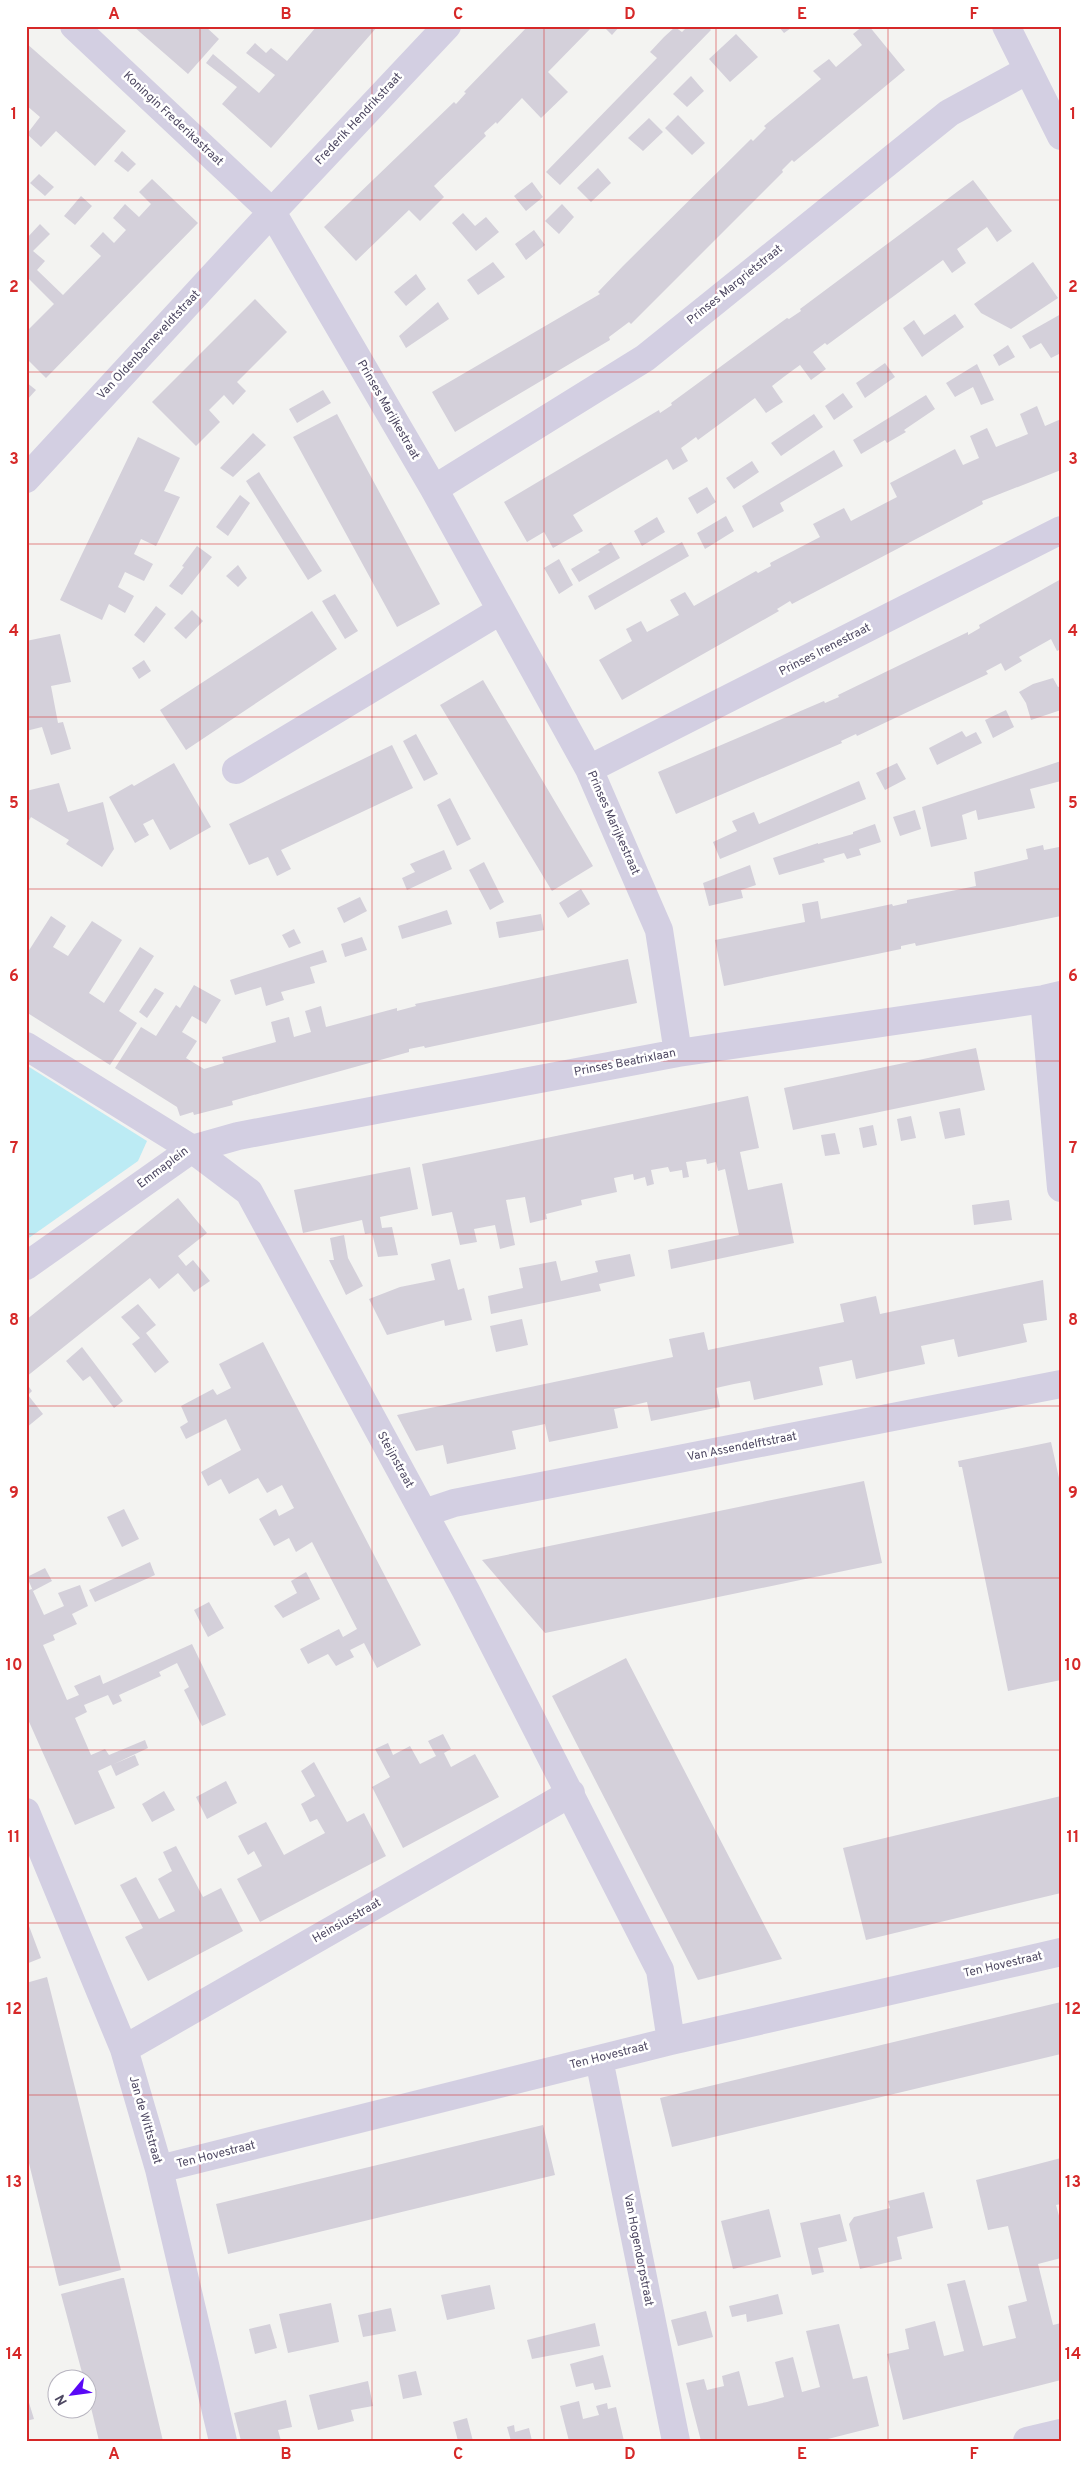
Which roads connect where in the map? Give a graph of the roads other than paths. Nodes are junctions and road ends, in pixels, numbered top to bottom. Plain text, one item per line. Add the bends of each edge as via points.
1 (74, 26) edge
2 (447, 26) edge
3 (1006, 26) edge
4 (1028, 70) junction
5 (1061, 136) edge
6 (272, 212) junction
7 (26, 479) edge
8 (434, 489) junction
9 (1061, 530) edge
10 (500, 611) junction
11 (590, 769) junction
12 (236, 770) dead end
13 (1052, 997) edge
14 (26, 1046) edge
15 (678, 1053) junction
16 (192, 1149) junction
17 (1061, 1188) edge
18 (26, 1266) edge
19 (1061, 1384) edge
20 (424, 1512) junction
21 (571, 1793) junction
22 (26, 1812) edge
23 (1061, 1952) edge
24 (671, 2041) junction
25 (124, 2049) junction
26 (599, 2059) junction
27 (159, 2169) junction
28 (1061, 2433) edge
29 (223, 2441) edge
30 (676, 2441) edge
31 (1027, 2441) edge

1 - 6 street, Koningin Frederikastraat
2 - 6 street, Frederik Hendrikstraat
3 - 4 street
4 - 5 street
4 - 8 street, Prinses Margrietstraat via 950,113 645,358
6 - 7 street, Van Oldenbarneveldtstraat
6 - 8 street, Prinses Marijkestraat
8 - 10 street, Prinses Marijkestraat
9 - 11 street, Prinses Irenestraat
10 - 11 street, Prinses Marijkestraat
10 - 12 street
11 - 15 street, Prinses Marijkestraat via 659,930
13 - 15 street, Prinses Beatrixlaan
13 - 17 street
14 - 16 street, Emmaplein
15 - 16 street, Prinses Beatrixlaan via 238,1136
16 - 18 street, Emmaplein
16 - 20 street, Steijnstraat via 249,1192
19 - 20 street, Van Assendelftstraat via 454,1503
20 - 21 street, Steijnstraat
21 - 24 street via 660,1970
21 - 25 street, Heinsiusstraat
22 - 25 street, Jan de Wittstraat
23 - 24 street, Ten Hovestraat
24 - 26 street, Ten Hovestraat
25 - 27 street, Jan de Wittstraat
26 - 27 street, Ten Hovestraat
26 - 30 street, Van Hogendorpstraat
27 - 29 street, Jan de Wittstraat
28 - 31 street

